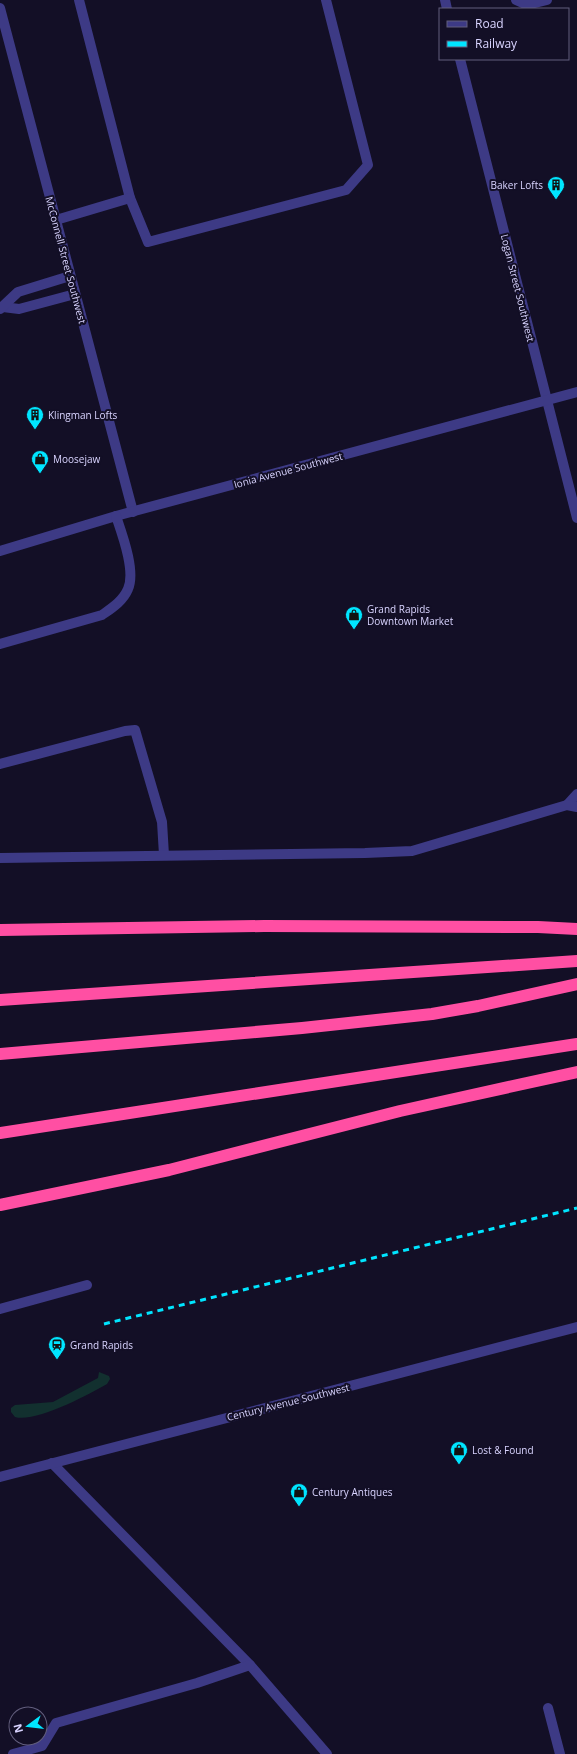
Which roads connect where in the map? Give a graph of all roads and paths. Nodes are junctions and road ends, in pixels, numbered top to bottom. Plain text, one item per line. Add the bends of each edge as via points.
1 (79, 0) edge
2 (326, 0) edge
3 (516, 0) edge
4 (546, 0) edge
5 (0, 8) edge
6 (460, 60) edge
7 (130, 198) junction
8 (56, 220) junction
9 (70, 276) junction
10 (75, 294) junction
11 (2, 308) edge
12 (577, 392) edge
13 (546, 401) junction
14 (133, 512) junction
15 (116, 516) junction
16 (577, 518) edge
17 (0, 551) edge
18 (0, 644) edge
19 (0, 764) edge
20 (577, 794) edge
21 (572, 806) edge
22 (164, 856) junction
23 (0, 858) edge
24 (577, 929) edge
25 (0, 930) edge
26 (577, 961) edge
27 (577, 984) edge
28 (0, 1000) edge
29 (577, 1044) edge
30 (0, 1054) edge
31 (577, 1072) edge
32 (0, 1133) edge
33 (0, 1205) edge
34 (87, 1285) dead end
35 (0, 1309) edge
36 (577, 1327) edge
37 (52, 1463) junction
38 (0, 1477) edge
39 (250, 1665) junction
40 (548, 1708) dead end
41 (13, 1754) edge
42 (327, 1754) edge
43 (560, 1754) edge

1 - 7 street
2 - 7 street via 368,165 346,190 148,242
3 - 4 street via 527,5
5 - 8 street, McConnell Street Southwest
6 - 13 street, Logan Street Southwest
7 - 8 street
8 - 9 street, McConnell Street Southwest
9 - 10 street, McConnell Street Southwest
9 - 11 street via 18,292
10 - 11 street via 19,309
10 - 14 street, McConnell Street Southwest
12 - 13 street, Ionia Avenue Southwest
13 - 14 street, Ionia Avenue Southwest
13 - 16 street, Logan Street Southwest
14 - 15 street, Ionia Avenue Southwest
15 - 17 street, Ionia Avenue Southwest
15 - 18 street via 130,570 129,588 116,605 102,614
19 - 22 street via 135,730 162,822
20 - 21 street
21 - 22 street via 412,851
22 - 23 street
24 - 25 highway via 380,926
26 - 28 highway
27 - 30 highway via 432,1014
29 - 32 highway
31 - 33 highway via 400,1111 169,1170
34 - 35 street
36 - 37 street, Century Avenue Southwest
37 - 38 street, Century Avenue Southwest
37 - 39 street
39 - 41 street via 197,1683 56,1723 42,1746
39 - 42 street
40 - 43 street

